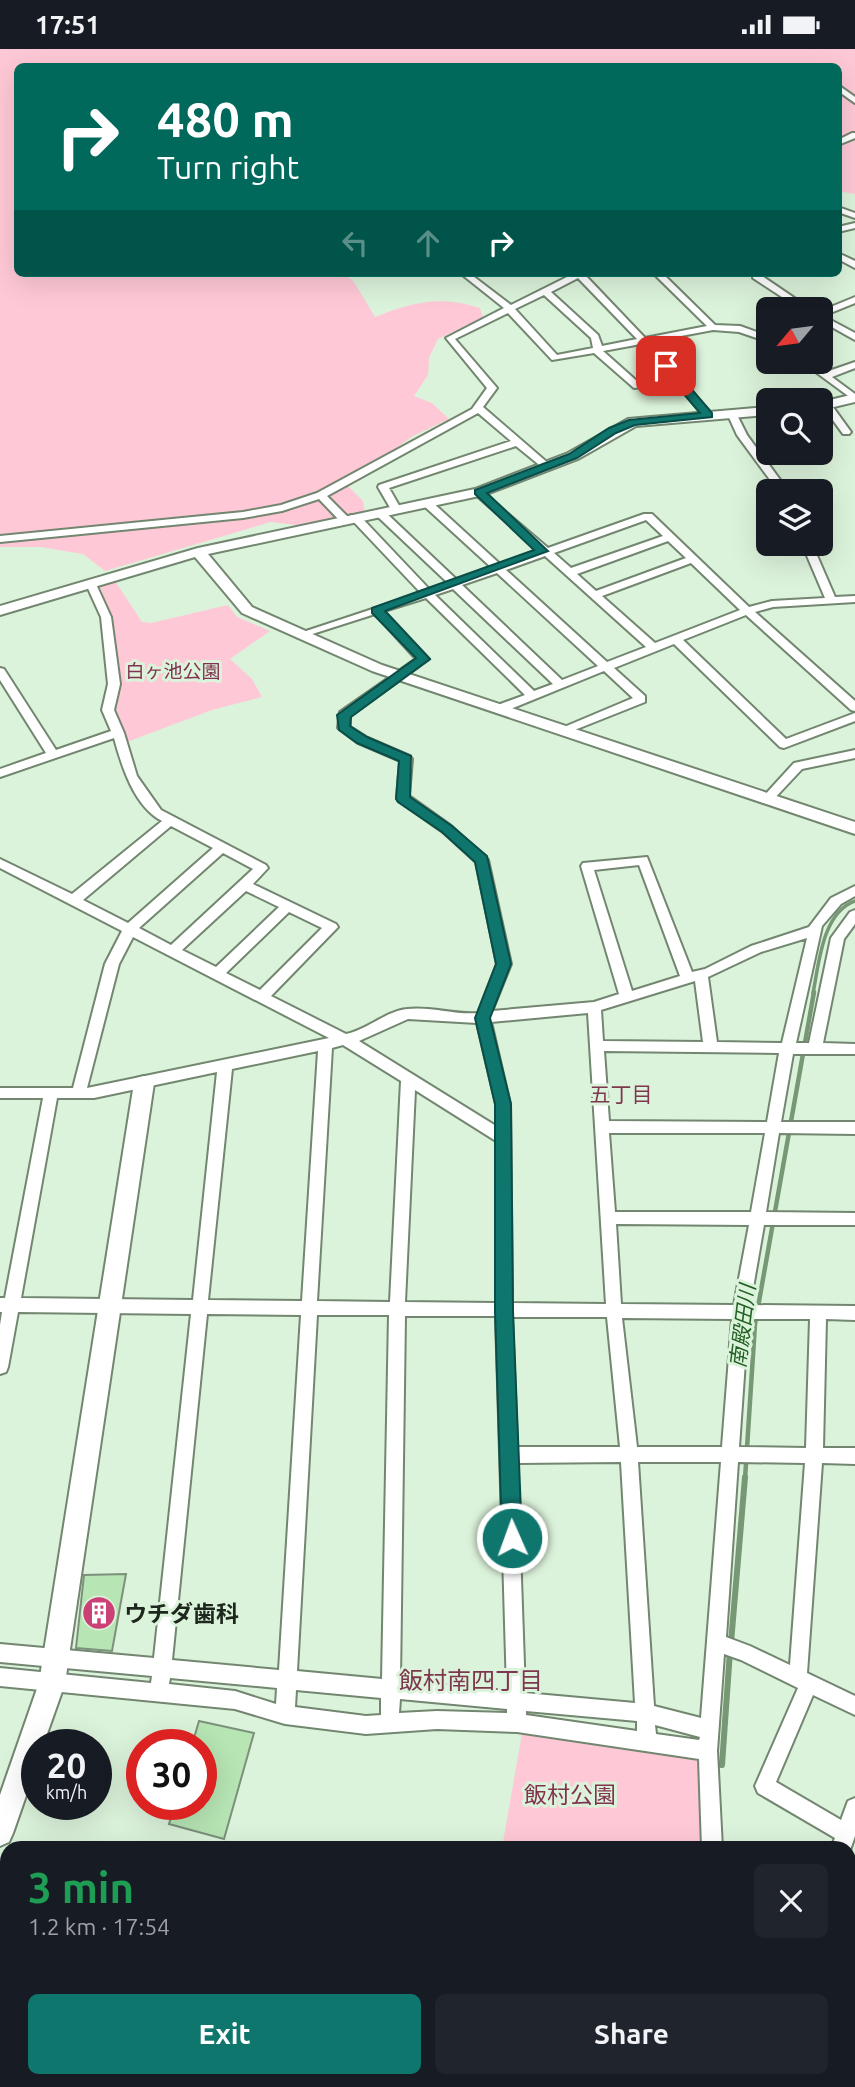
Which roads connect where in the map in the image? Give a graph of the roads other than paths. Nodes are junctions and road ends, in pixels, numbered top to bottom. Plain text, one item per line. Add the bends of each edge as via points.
1 (469, 277) edge
2 (574, 277) edge
3 (584, 277) edge
4 (661, 277) edge
5 (758, 277) edge
6 (544, 290) junction
7 (788, 297) edge
8 (855, 300) edge
9 (508, 307) junction
10 (833, 310) edge
11 (833, 322) edge
12 (713, 327) junction
13 (852, 332) edge
14 (756, 335) edge
15 (645, 342) junction
16 (599, 351) junction
17 (855, 365) edge
18 (825, 376) joint
19 (678, 380) junction
20 (855, 398) edge
21 (833, 403) edge
22 (478, 408) junction
23 (756, 412) edge
24 (732, 413) junction
25 (708, 415) junction
26 (833, 416) edge
27 (846, 432) dead end
28 (518, 442) junction
29 (756, 453) edge
30 (546, 466) junction
31 (479, 492) junction
32 (321, 495) junction
33 (427, 503) junction
34 (396, 509) junction
35 (380, 513) junction
36 (349, 518) junction
37 (670, 537) junction
38 (0, 539) edge
39 (542, 551) junction
40 (198, 552) junction
41 (812, 556) edge
42 (692, 559) junction
43 (499, 568) junction
44 (568, 573) junction
45 (91, 583) junction
46 (453, 584) junction
47 (428, 594) junction
48 (594, 595) junction
49 (855, 599) edge
50 (831, 600) junction
51 (377, 610) junction
52 (0, 611) edge
53 (747, 611) junction
54 (299, 635) junction
55 (677, 641) junction
56 (655, 649) junction
57 (609, 667) junction
58 (0, 671) edge
59 (402, 676) junction
60 (561, 685) junction
61 (533, 696) junction
62 (855, 707) edge
63 (499, 709) junction
64 (855, 717) edge
65 (563, 730) junction
66 (118, 733) junction
67 (855, 754) edge
68 (53, 755) junction
69 (0, 773) edge
70 (767, 799) junction
71 (169, 821) junction
72 (855, 828) edge
73 (220, 848) junction
74 (0, 863) edge
75 (245, 885) junction
76 (855, 890) edge
77 (74, 900) junction
78 (288, 906) junction
79 (855, 915) edge
80 (130, 929) junction
81 (815, 930) junction
82 (173, 951) junction
83 (217, 974) junction
84 (694, 977) junction
85 (262, 997) junction
86 (627, 998) junction
87 (594, 1007) junction
88 (483, 1018) junction
89 (346, 1040) junction
90 (325, 1044) junction
91 (597, 1046) junction
92 (710, 1047) junction
93 (812, 1049) junction
94 (855, 1049) edge
95 (790, 1050) junction
96 (225, 1066) junction
97 (408, 1078) junction
98 (144, 1083) junction
99 (0, 1093) edge
100 (51, 1093) junction
101 (79, 1093) junction
102 (602, 1127) junction
103 (784, 1128) junction
104 (855, 1128) edge
105 (503, 1138) junction
106 (608, 1218) junction
107 (767, 1219) junction
108 (855, 1219) edge
109 (6, 1305) edge
110 (110, 1306) junction
111 (199, 1308) junction
112 (308, 1309) junction
113 (397, 1310) junction
114 (751, 1310) junction
115 (504, 1311) junction
116 (614, 1312) junction
117 (818, 1313) junction
118 (855, 1313) edge
119 (0, 1367) edge
120 (629, 1453) junction
121 (509, 1455) junction
122 (814, 1456) junction
123 (855, 1456) edge
124 (742, 1457) junction
125 (726, 1646) junction
126 (0, 1653) edge
127 (54, 1658) junction
128 (161, 1667) junction
129 (0, 1677) edge
130 (287, 1679) junction
131 (804, 1680) junction
132 (52, 1683) junction
133 (390, 1688) junction
134 (159, 1693) junction
135 (517, 1702) junction
136 (855, 1706) edge
137 (645, 1713) junction
138 (285, 1714) junction
139 (517, 1723) junction
140 (390, 1724) junction
141 (710, 1730) junction
142 (647, 1740) junction
143 (708, 1751) junction
144 (855, 1808) edge
145 (0, 1833) edge
146 (712, 1841) edge
147 (843, 1841) edge

1 - 9 street
2 - 6 street
3 - 15 street
4 - 12 street
5 - 7 street
6 - 9 street
6 - 16 street via 595,337
8 - 10 street
9 - 16 street via 555,358
9 - 22 street via 450,338 491,384
11 - 13 street
12 - 14 street
12 - 15 street
15 - 16 street
15 - 19 street
16 - 19 street via 636,386
17 - 18 street
18 - 20 street
19 - 25 street
20 - 21 street
22 - 28 street
22 - 32 street
23 - 24 street
24 - 25 street
24 - 29 street
25 - 30 street via 633,422
26 - 27 street
28 - 30 street
28 - 34 street via 383,487
30 - 31 street
31 - 33 street
31 - 39 street
32 - 36 street
32 - 38 street via 255,515
33 - 34 street
33 - 43 street
34 - 35 street
35 - 36 street
35 - 46 street
36 - 40 street
36 - 47 street
37 - 39 street via 648,516
37 - 42 street
37 - 44 street
39 - 43 street
39 - 44 street
40 - 45 street
40 - 54 street via 247,610
41 - 50 street
42 - 48 street
42 - 53 street
43 - 46 street
43 - 57 street
44 - 48 street
45 - 52 street
45 - 66 street via 106,617 114,684 108,710
46 - 47 street
46 - 60 street
47 - 51 street
47 - 61 street
48 - 56 street
49 - 50 street
50 - 53 street via 772,604
51 - 54 street
51 - 59 street via 423,659
53 - 55 street
53 - 62 street
54 - 59 street
55 - 56 street
55 - 64 street via 785,744
56 - 57 street
57 - 60 street
57 - 65 street via 641,699
58 - 68 street
59 - 63 street
59 - 88 street via 344,715 344,727 406,759 403,799 482,860 504,964
60 - 61 street
61 - 63 street
63 - 65 street
65 - 70 street
66 - 68 street
66 - 71 street via 131,777 157,813
67 - 70 street via 798,766
68 - 69 street
70 - 72 street
71 - 73 street
71 - 77 street
73 - 75 street via 262,868
73 - 80 street
74 - 77 street
75 - 78 street
75 - 82 street
76 - 81 street via 836,901
77 - 80 street
78 - 83 street
78 - 85 street via 331,927
79 - 93 street via 838,938
80 - 82 street
80 - 101 street via 113,964
81 - 84 street via 756,949
81 - 95 street
82 - 83 street
83 - 85 street
84 - 86 street
84 - 86 street via 643,860 587,866
84 - 92 street
85 - 89 street
86 - 87 street
87 - 88 street
87 - 91 street
88 - 89 street via 406,1014
88 - 105 street via 503,1104
89 - 90 street
89 - 97 street
90 - 96 street
90 - 112 street
91 - 92 street
91 - 102 street
92 - 95 street
93 - 94 street
93 - 95 street
95 - 103 street
96 - 98 street
96 - 111 street
97 - 105 street
97 - 113 street
98 - 101 street
98 - 110 street
99 - 100 street
100 - 101 street
100 - 109 street
102 - 103 street
102 - 106 street
103 - 104 street
103 - 107 street
105 - 115 street
106 - 107 street
106 - 116 street
107 - 108 street
107 - 114 street
109 - 110 street
109 - 119 street
110 - 111 street
110 - 127 street
111 - 112 street
111 - 128 street
112 - 113 street
112 - 130 street
113 - 115 street
113 - 133 street
114 - 116 street
114 - 117 street
114 - 124 street
115 - 116 street
115 - 121 street
116 - 120 street
117 - 118 street
117 - 122 street
120 - 121 street
120 - 124 street
120 - 137 street
121 - 135 street
122 - 123 street
122 - 124 street
122 - 131 street
124 - 125 street
125 - 131 street
125 - 141 street
126 - 127 street
127 - 128 street
127 - 132 street
128 - 130 street
128 - 134 street
129 - 132 street
130 - 133 street
130 - 138 street
131 - 136 street
131 - 147 street via 765,1786
132 - 134 street
132 - 145 street
133 - 135 street
133 - 140 street
134 - 138 street via 236,1700
135 - 137 street
135 - 139 street
137 - 141 street
137 - 142 street
138 - 140 street
139 - 140 street via 437,1720
139 - 142 street
141 - 143 street
142 - 143 street
143 - 146 street
144 - 147 street

